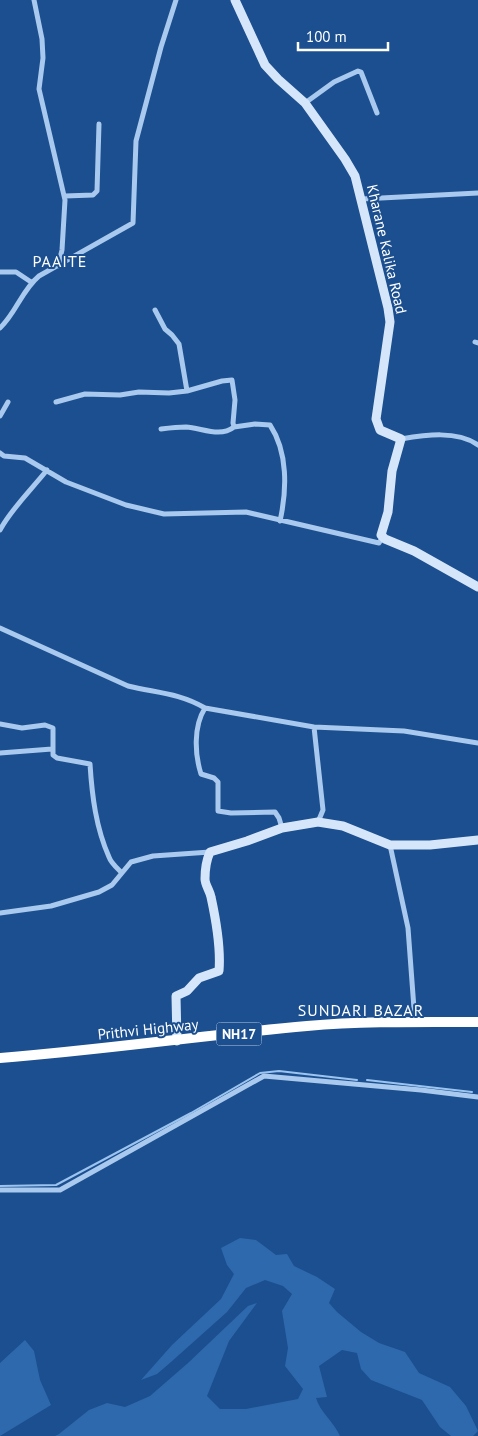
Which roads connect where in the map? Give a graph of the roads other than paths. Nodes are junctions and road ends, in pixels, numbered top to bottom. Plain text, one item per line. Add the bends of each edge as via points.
1 (34, 0) edge
2 (176, 0) edge
3 (235, 0) edge
4 (304, 102) junction
5 (376, 113) dead end
6 (99, 124) dead end
7 (478, 193) edge
8 (65, 196) junction
9 (362, 199) junction
10 (58, 266) junction
11 (2, 271) edge
12 (32, 282) junction
13 (155, 310) dead end
14 (0, 328) edge
15 (187, 391) junction
16 (8, 402) dead end
17 (56, 402) dead end
18 (0, 416) edge
19 (234, 428) junction
20 (161, 429) dead end
21 (401, 439) junction
22 (478, 445) edge
23 (0, 453) edge
24 (47, 470) junction
25 (280, 520) junction
26 (0, 530) edge
27 (382, 538) junction
28 (478, 587) edge
29 (0, 628) edge
30 (205, 708) junction
31 (0, 724) edge
32 (314, 727) junction
33 (478, 743) edge
34 (52, 749) junction
35 (0, 753) edge
36 (318, 822) junction
37 (282, 828) junction
38 (478, 840) edge
39 (390, 845) junction
40 (210, 852) junction
41 (121, 872) junction
42 (0, 913) edge
43 (415, 1022) junction
44 (478, 1022) edge
45 (177, 1041) junction
46 (0, 1058) edge
47 (478, 1097) edge
48 (0, 1190) edge

1 - 8 street via 43,58 39,89
2 - 10 street via 136,141 133,223
3 - 4 street, Kharane Kalika Road via 265,65
4 - 5 street via 358,71
4 - 9 street, Kharane Kalika Road via 351,167
6 - 8 street via 97,191 93,195
7 - 9 street
8 - 10 street
9 - 21 street, Kharane Kalika Road via 390,322 376,419 380,430
10 - 12 street
11 - 12 street via 16,272
12 - 14 street
13 - 15 street via 165,329 179,344
15 - 17 street via 85,394
15 - 19 street via 232,380
16 - 18 street
19 - 20 street via 220,433 186,427
19 - 25 street via 270,425 278,436 285,485
21 - 22 street via 426,435 453,436
21 - 27 street via 392,471
23 - 24 street via 25,458
24 - 25 street via 100,496 164,514 246,512
24 - 26 street
25 - 27 street via 379,543
27 - 28 street via 414,551
29 - 30 street via 128,686 172,694
30 - 32 street
30 - 37 street via 201,715 197,760 202,774 218,782 218,810 231,813 275,812
31 - 34 street via 52,728
32 - 33 street via 404,731
32 - 36 street via 322,810
34 - 35 street
34 - 41 street via 57,758 90,764 97,821 109,859
36 - 37 street
36 - 39 street via 343,826
37 - 40 street
38 - 39 street
39 - 43 street via 408,928
40 - 41 street via 153,856 132,862
40 - 45 street via 204,882 211,899 219,971 199,978 187,991 176,996
41 - 42 street via 112,886 99,892 51,906
43 - 44 highway, Prithvi Highway / NH17
43 - 45 highway, Prithvi Highway / NH17 via 307,1026
45 - 46 highway, Prithvi Highway / NH17
47 - 48 street via 264,1076 60,1190

